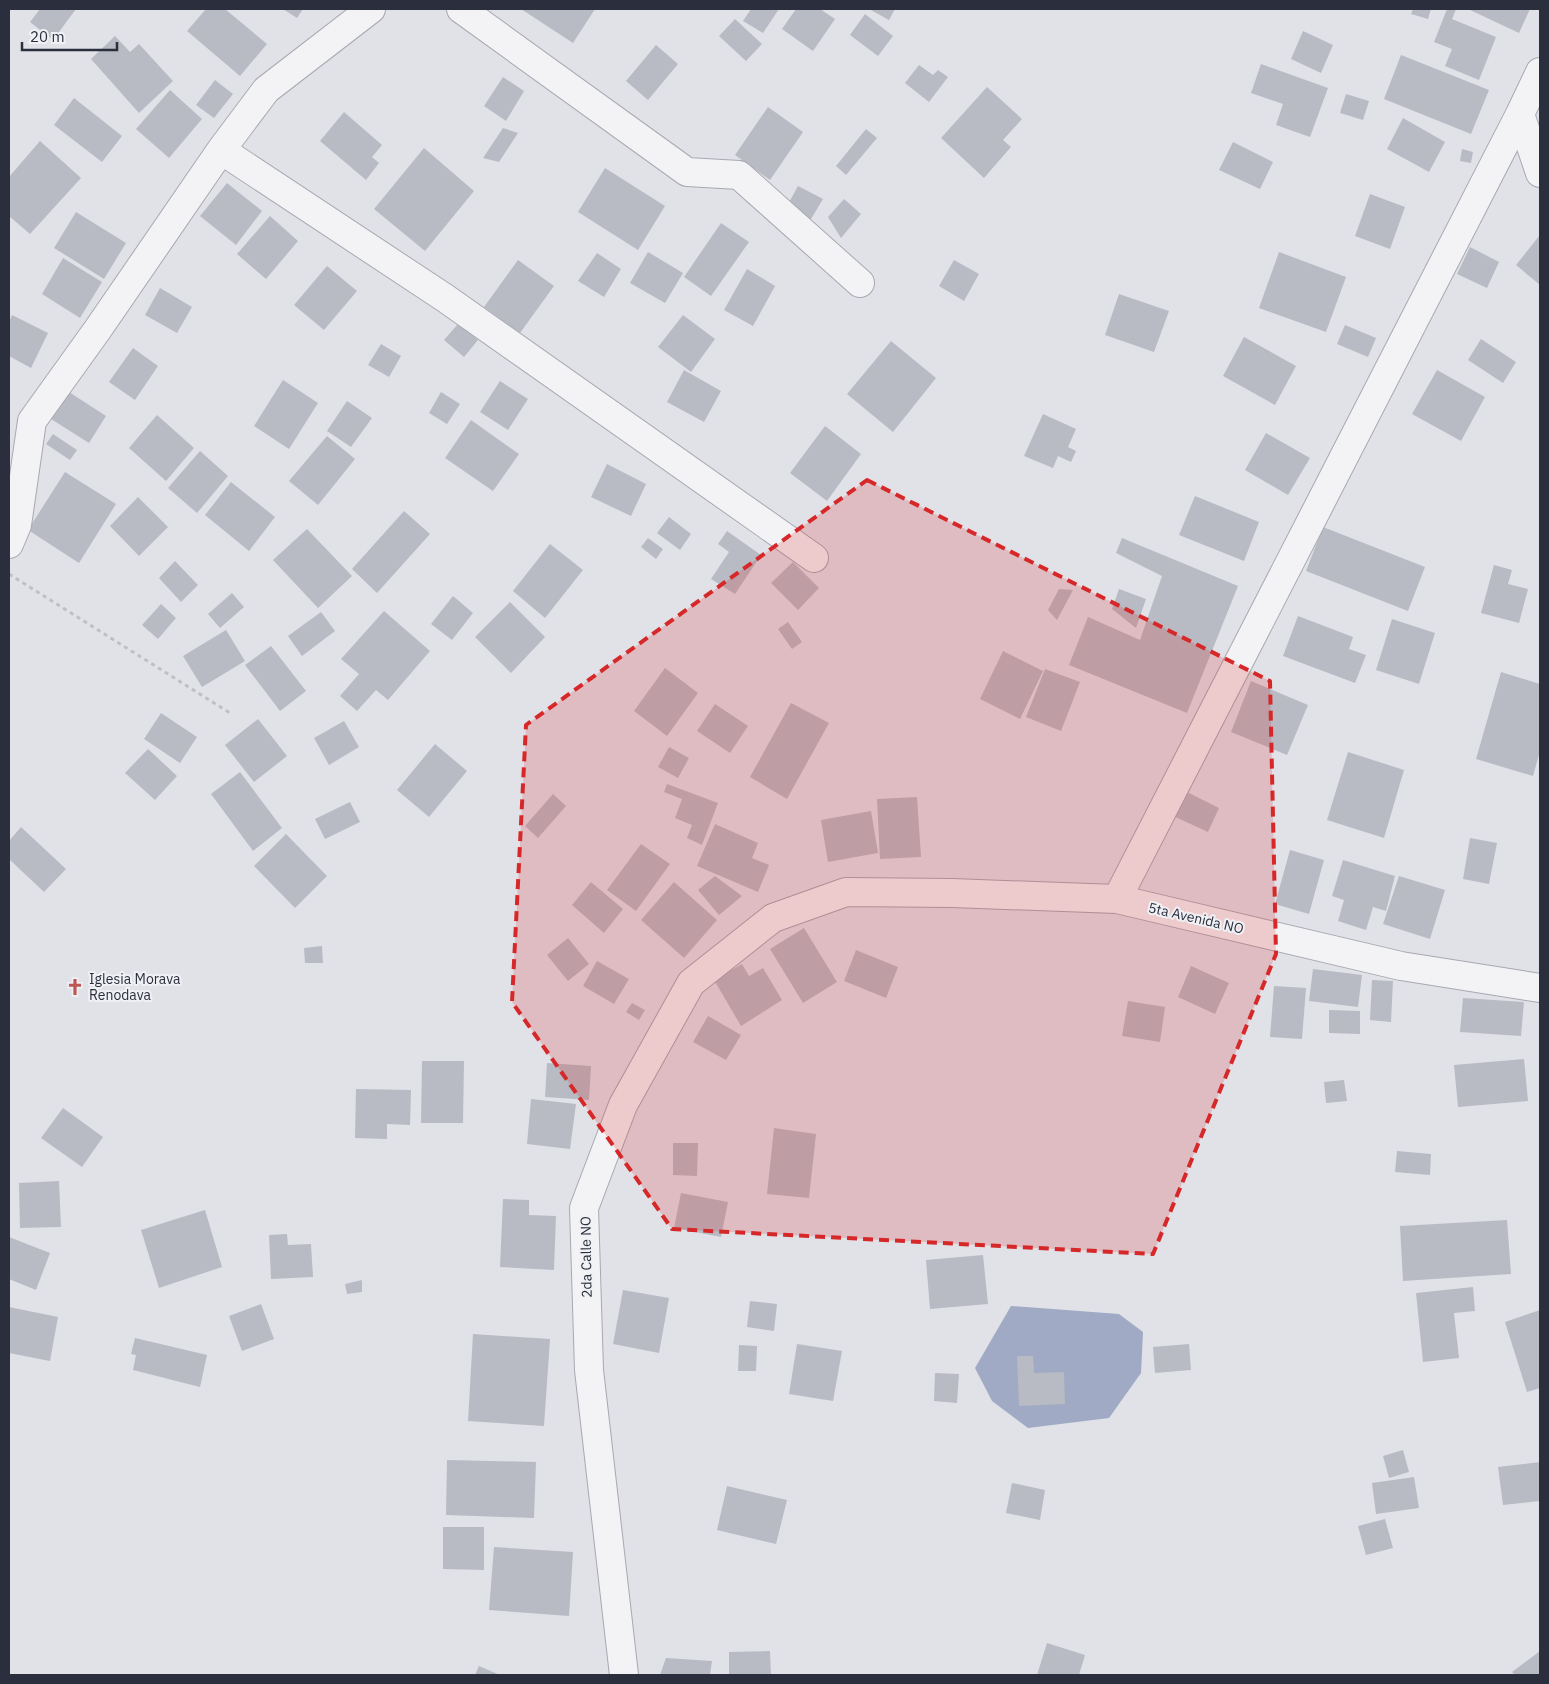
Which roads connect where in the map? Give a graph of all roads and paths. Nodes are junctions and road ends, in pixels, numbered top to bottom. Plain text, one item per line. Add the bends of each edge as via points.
1 (371, 9) edge
2 (461, 9) edge
3 (1540, 72) edge
4 (1520, 114) junction
5 (221, 150) junction
6 (1540, 173) edge
7 (860, 283) dead end
8 (9, 544) edge
9 (814, 558) dead end
10 (9, 574) edge
11 (230, 712) dead end
12 (846, 892) joint
13 (1117, 899) junction
14 (1540, 988) edge
15 (624, 1675) edge

1 - 5 street via 266,90
2 - 7 street via 687,172 739,175
3 - 4 street
4 - 6 street
4 - 13 street
5 - 8 street via 32,421 17,525
5 - 9 street via 445,298
10 - 11 path
12 - 13 street, 5ta Avenida NO
12 - 15 street, 2da Calle NO via 773,918 691,983 623,1106 584,1208 588,1370
13 - 14 street, 5ta Avenida NO via 1401,966

